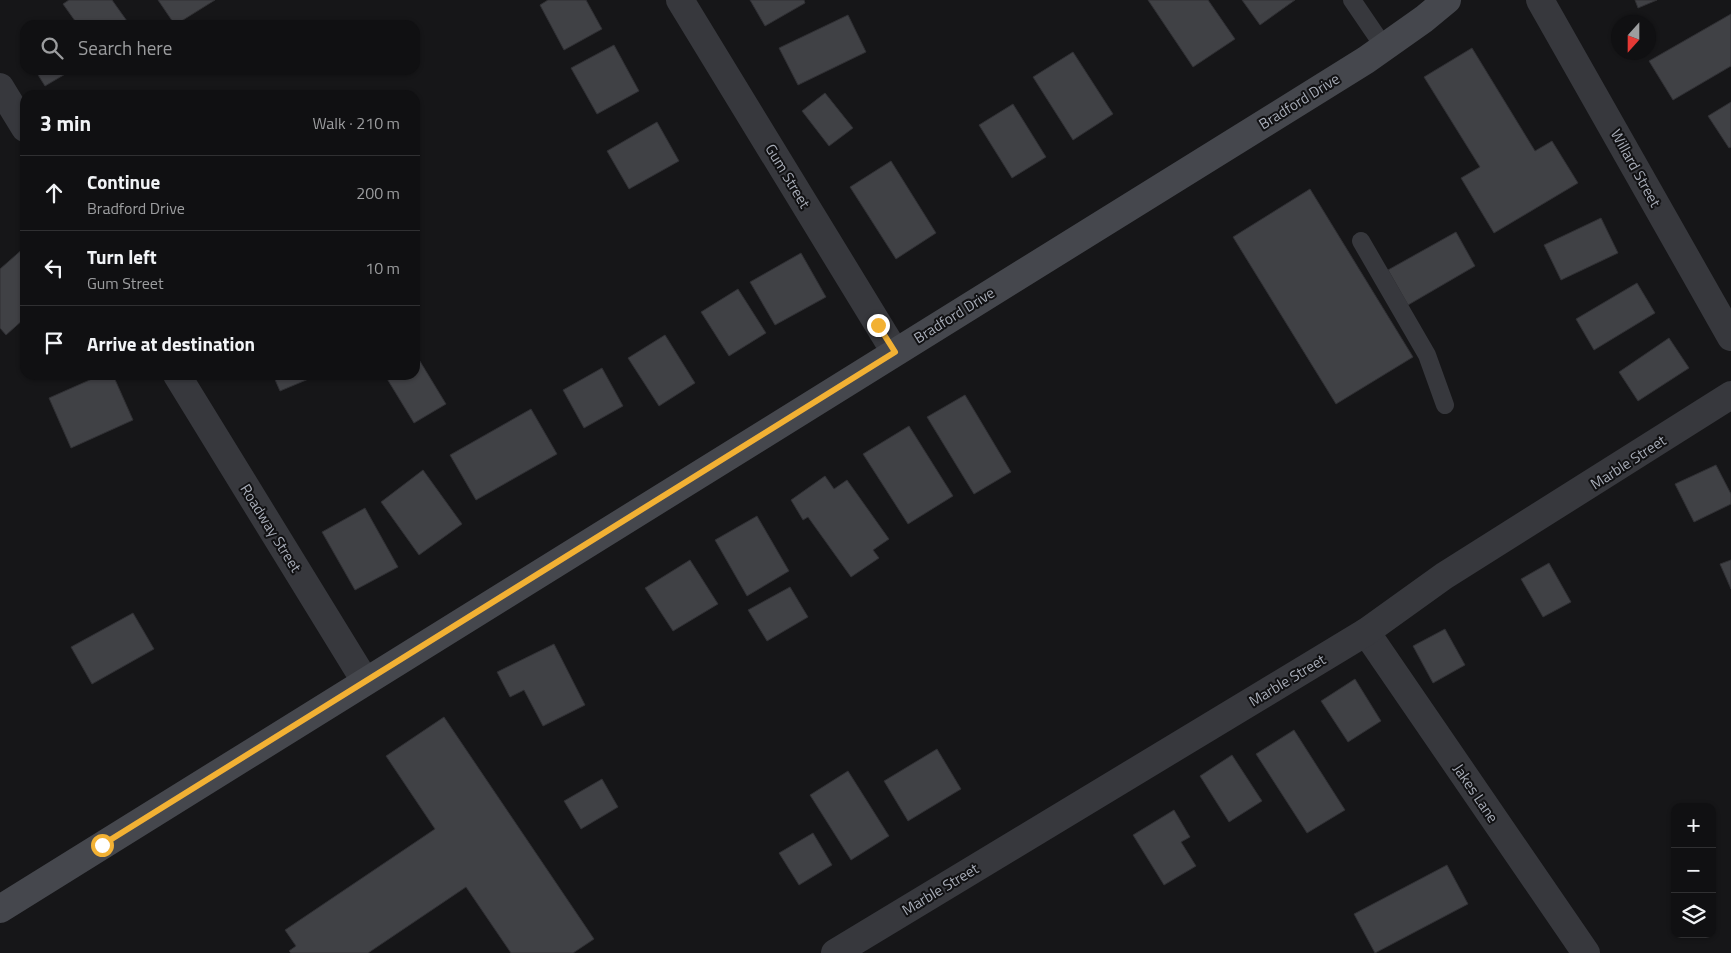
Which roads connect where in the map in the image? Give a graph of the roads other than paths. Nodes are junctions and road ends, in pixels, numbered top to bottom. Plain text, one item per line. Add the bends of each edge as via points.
1 (680, 0) edge
2 (1352, 0) edge
3 (1447, 0) edge
4 (1540, 0) edge
5 (1384, 47) junction
6 (0, 87) edge
7 (20, 120) edge
8 (1360, 241) dead end
9 (1731, 337) edge
10 (895, 352) junction
11 (180, 380) edge
12 (1731, 395) edge
13 (1445, 405) dead end
14 (1366, 632) junction
15 (365, 681) junction
16 (0, 909) edge
17 (835, 953) edge
18 (1586, 953) edge

1 - 10 street, Gum Street
2 - 5 lane
3 - 5 street, Bradford Drive
4 - 9 street, Willard Street
5 - 10 street, Bradford Drive
6 - 7 street
8 - 13 lane via 1427,355
10 - 15 street, Bradford Drive
11 - 15 street, Roadway Street
12 - 14 street, Marble Street via 1444,576
14 - 17 street, Marble Street
14 - 18 street, Jakes Lane
15 - 16 street, Bradford Drive

